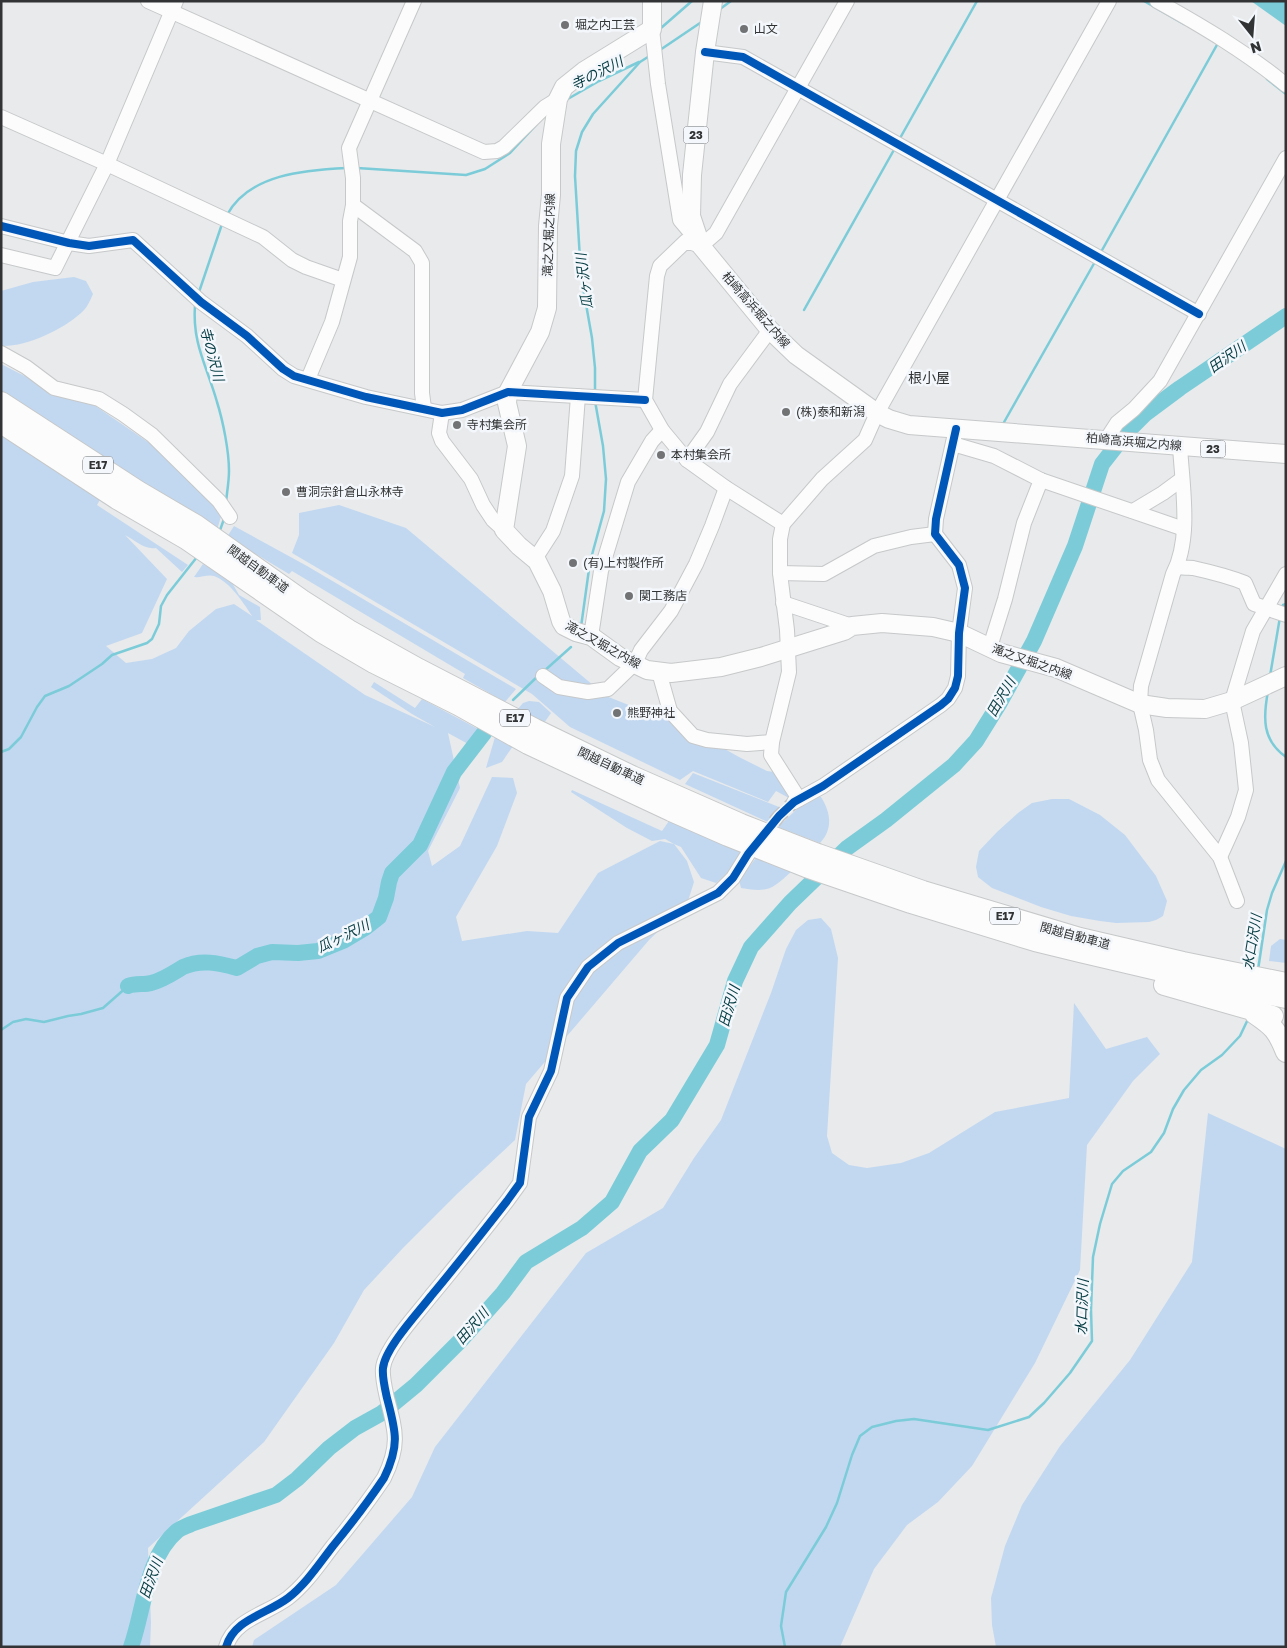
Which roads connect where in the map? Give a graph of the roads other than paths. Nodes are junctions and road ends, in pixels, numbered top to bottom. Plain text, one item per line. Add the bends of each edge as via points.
1 (148, 1) edge
2 (414, 1) edge
3 (652, 1) edge
4 (847, 1) edge
5 (1109, 1) edge
6 (1157, 1) edge
7 (174, 6) edge
8 (711, 11) edge
9 (652, 29) junction
10 (705, 52) junction
11 (1286, 85) edge
12 (798, 89) junction
13 (558, 99) junction
14 (369, 101) junction
15 (1, 117) edge
16 (1286, 158) edge
17 (107, 164) junction
18 (996, 201) junction
19 (353, 205) junction
20 (1, 226) edge
21 (69, 243) junction
22 (701, 246) junction
23 (1, 255) edge
24 (343, 280) junction
25 (1199, 314) junction
26 (770, 330) junction
27 (1, 353) edge
28 (308, 379) junction
29 (508, 392) junction
30 (578, 396) junction
31 (646, 400) junction
32 (1, 402) edge
33 (424, 408) junction
34 (442, 413) junction
35 (877, 413) junction
36 (1, 422) edge
37 (662, 430) junction
38 (955, 437) junction
39 (1109, 440) junction
40 (1180, 446) junction
41 (1286, 454) edge
42 (687, 460) junction
43 (1182, 479) junction
44 (1041, 480) junction
45 (726, 488) junction
46 (1133, 510) junction
47 (226, 512) dead end
48 (783, 524) junction
49 (1184, 528) junction
50 (504, 530) junction
51 (191, 532) junction
52 (935, 534) junction
53 (535, 558) junction
54 (1177, 566) junction
55 (780, 573) junction
56 (1286, 574) edge
57 (783, 604) junction
58 (1265, 608) junction
59 (1286, 614) edge
60 (852, 626) junction
61 (959, 633) junction
62 (590, 636) junction
63 (788, 649) junction
64 (995, 650) junction
65 (636, 663) junction
66 (659, 672) junction
67 (543, 676) dead end
68 (1286, 676) edge
69 (1232, 701) junction
70 (1140, 704) junction
71 (772, 742) junction
72 (748, 854) dead end
73 (1220, 857) junction
74 (870, 881) junction
75 (1237, 901) dead end
76 (1227, 980) junction
77 (1284, 986) edge
78 (1286, 1052) edge
79 (226, 1647) edge

1 - 7 street
2 - 14 street
3 - 9 main road
4 - 12 street
5 - 18 street
6 - 11 street via 1221,37
7 - 14 street
7 - 17 street
8 - 10 main road, 柏崎高浜堀之内線 / 23
9 - 13 main road, 滝之又堀之内線 via 584,71 564,87
9 - 22 street via 680,220
10 - 12 street via 742,57
10 - 22 main road, 柏崎高浜堀之内線 / 23 via 690,216
12 - 18 street
12 - 22 street via 716,233
13 - 14 street via 545,107 504,147 490,152
13 - 29 main road, 滝之又堀之内線 via 550,144 547,308 540,332
14 - 19 street via 349,148
15 - 17 street
16 - 25 street
17 - 21 street
17 - 24 street via 263,237 306,267
18 - 25 street
18 - 35 street
19 - 24 street via 350,256
19 - 33 street via 414,251 422,263
20 - 21 street
21 - 23 street via 55,268
21 - 28 street via 89,246 133,240 283,369
22 - 26 main road, 柏崎高浜堀之内線 / 23
22 - 31 street via 686,241 660,266
24 - 28 street via 332,322
25 - 39 street via 1160,381 1117,423
26 - 35 main road, 柏崎高浜堀之内線 / 23 via 796,355
26 - 42 street via 730,384 707,432
27 - 47 street via 54,388 99,399 124,414 152,435
28 - 33 street via 366,397
29 - 30 street
29 - 34 street via 462,410
29 - 50 main road via 507,403 516,446
30 - 31 street
30 - 53 street via 572,476 553,531
31 - 37 street
32 - 51 highway, 関越自動車道 / E17 via 138,491
33 - 34 street
34 - 50 street via 439,433 442,440 471,479 493,520
35 - 38 main road, 柏崎高浜堀之内線 / 23 via 889,420
35 - 48 street via 865,440 822,479
36 - 51 highway, 関越自動車道 / E17 via 117,499
37 - 42 street
37 - 62 street via 628,482 601,571
38 - 39 main road, 柏崎高浜堀之内線 / 23
38 - 44 street
38 - 52 street
39 - 40 main road, 柏崎高浜堀之内線 / 23
40 - 41 main road, 柏崎高浜堀之内線 / 23
40 - 43 street
42 - 45 street
43 - 46 street
43 - 49 street
44 - 46 street
44 - 64 street via 1024,523
45 - 48 street
45 - 65 street via 696,564 671,611 641,650
46 - 49 street
48 - 55 street
49 - 54 street
50 - 53 main road, 滝之又堀之内線
51 - 74 highway, 関越自動車道 / E17 via 321,632 528,744 728,836
52 - 55 street via 911,536 874,546 824,574
52 - 61 street via 959,565 962,574 964,588
53 - 62 main road, 滝之又堀之内線 via 552,591 564,626
54 - 58 street via 1223,574 1245,583 1254,604
54 - 70 street via 1144,673
55 - 57 street
56 - 58 street
57 - 60 street
57 - 63 street
58 - 59 street
58 - 69 street via 1253,631
60 - 61 main road, 滝之又堀之内線 via 933,627
60 - 63 main road, 滝之又堀之内線
61 - 64 main road, 滝之又堀之内線
61 - 71 street via 958,676 948,699 822,786 797,800 771,755
62 - 65 main road, 滝之又堀之内線 via 620,657
63 - 66 main road, 滝之又堀之内線 via 721,667
63 - 71 street via 788,672
64 - 70 main road, 滝之又堀之内線 via 1049,666
65 - 66 main road, 滝之又堀之内線 via 647,670
65 - 67 street via 608,689 588,692 559,687
66 - 71 street via 670,711 693,736 747,744
68 - 69 main road, 滝之又堀之内線
69 - 70 main road, 滝之又堀之内線 via 1205,709
69 - 73 street via 1246,790
70 - 73 street via 1150,760 1158,780
72 - 79 street via 734,878 718,893 618,943 588,967 567,998 551,1071 529,1117 520,1182 401,1334 385,1360 382,1369 396,1447 384,1478 297,1591 242,1624 234,1631
73 - 75 street
74 - 76 highway, 関越自動車道 / E17 via 911,903 1035,941
74 - 76 highway, 関越自動車道 / E17 via 1136,952 1174,951
76 - 77 highway
76 - 77 highway, 関越自動車道 / E17
76 - 78 highway via 1246,1009 1272,1020

